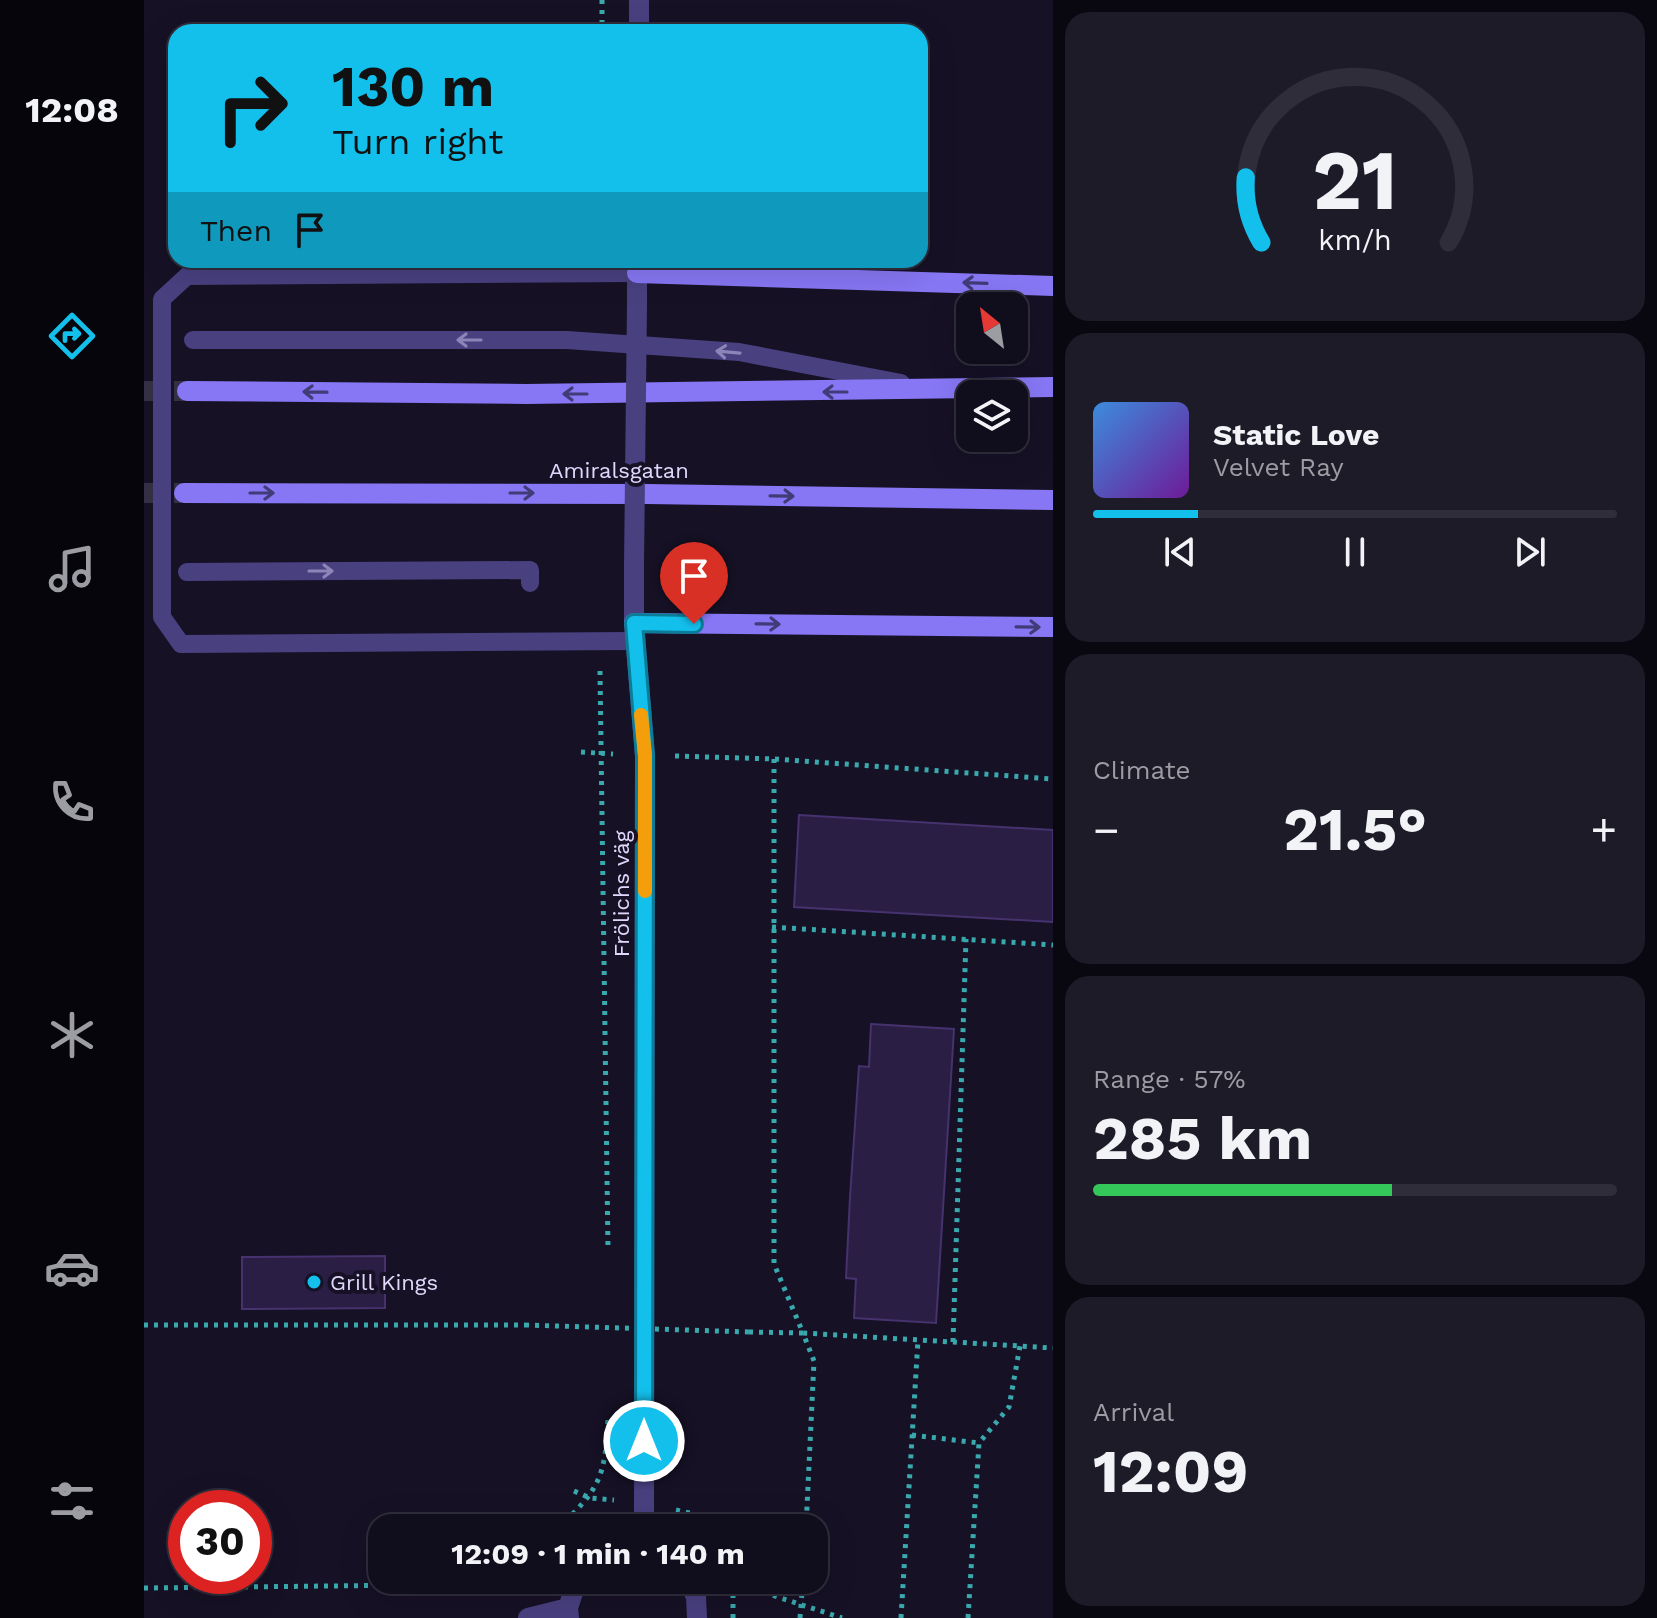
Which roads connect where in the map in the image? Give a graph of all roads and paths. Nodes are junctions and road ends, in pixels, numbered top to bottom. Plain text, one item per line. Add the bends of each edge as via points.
1 (602, 0) edge
2 (639, 0) edge
3 (602, 24) edge
4 (639, 24) edge
5 (547, 268) edge
6 (637, 268) edge
7 (679, 268) edge
8 (1053, 286) edge
9 (193, 340) dead end
10 (1053, 387) edge
11 (187, 391) tunnel mouth
12 (943, 391) junction
13 (184, 493) tunnel mouth
14 (1053, 500) edge
15 (187, 572) dead end
16 (530, 583) dead end
17 (1053, 627) edge
18 (634, 632) junction
19 (599, 642) junction
20 (581, 752) dead end
21 (601, 754) junction
22 (645, 756) junction
23 (774, 759) junction
24 (1053, 779) edge
25 (772, 927) junction
26 (966, 939) junction
27 (1053, 945) edge
28 (609, 1262) dead end
29 (144, 1325) edge
30 (610, 1325) dead end
31 (803, 1333) junction
32 (918, 1340) junction
33 (610, 1341) dead end
34 (953, 1342) junction
35 (1020, 1346) junction
36 (1053, 1348) edge
37 (609, 1404) dead end
38 (912, 1435) junction
39 (979, 1443) junction
40 (574, 1491) dead end
41 (590, 1498) junction
42 (573, 1514) edge
43 (644, 1514) edge
44 (807, 1514) edge
45 (368, 1586) edge
46 (144, 1588) edge
47 (695, 1594) edge
48 (734, 1594) edge
49 (770, 1594) edge
50 (802, 1594) edge
51 (568, 1613) edge
52 (528, 1618) edge
53 (697, 1618) edge
54 (733, 1618) edge
55 (800, 1618) edge
56 (842, 1618) edge
57 (901, 1618) edge
58 (968, 1618) edge

1 - 3 path
2 - 4 street
5 - 19 lane via 187,276 162,299 162,617 181,644
6 - 18 street, Frölichs väg, bridge
8 -> 7 main road
12 -> 9 lane via 739,352 552,340
10 - 12 main road
12 -> 11 main road
13 -> 14 main road, Amiralsgatan
15 -> 16 lane via 530,570
18 -> 17 main road
18 - 19 lane
18 - 22 street, Frölichs väg
19 - 21 path
20 - 21 path
21 - 22 path
21 - 28 path
22 - 23 path
22 - 43 street, Frölichs väg
23 - 24 path
23 - 25 path
25 - 26 path
25 - 31 path via 774,1264
26 - 27 path
26 - 34 path
29 - 31 path, bridge via 525,1325
30 - 33 path
31 - 32 path
31 - 44 path via 814,1361
32 - 34 path
32 - 38 path
34 - 35 path
35 - 36 path
35 - 39 path via 1009,1407
37 - 41 path via 605,1464
38 - 39 path
38 - 57 path
39 - 58 path
40 - 41 path
41 - 42 path
45 - 46 path
47 - 53 street
48 - 54 path
49 - 56 path
50 - 55 path, bridge
51 - 52 street

